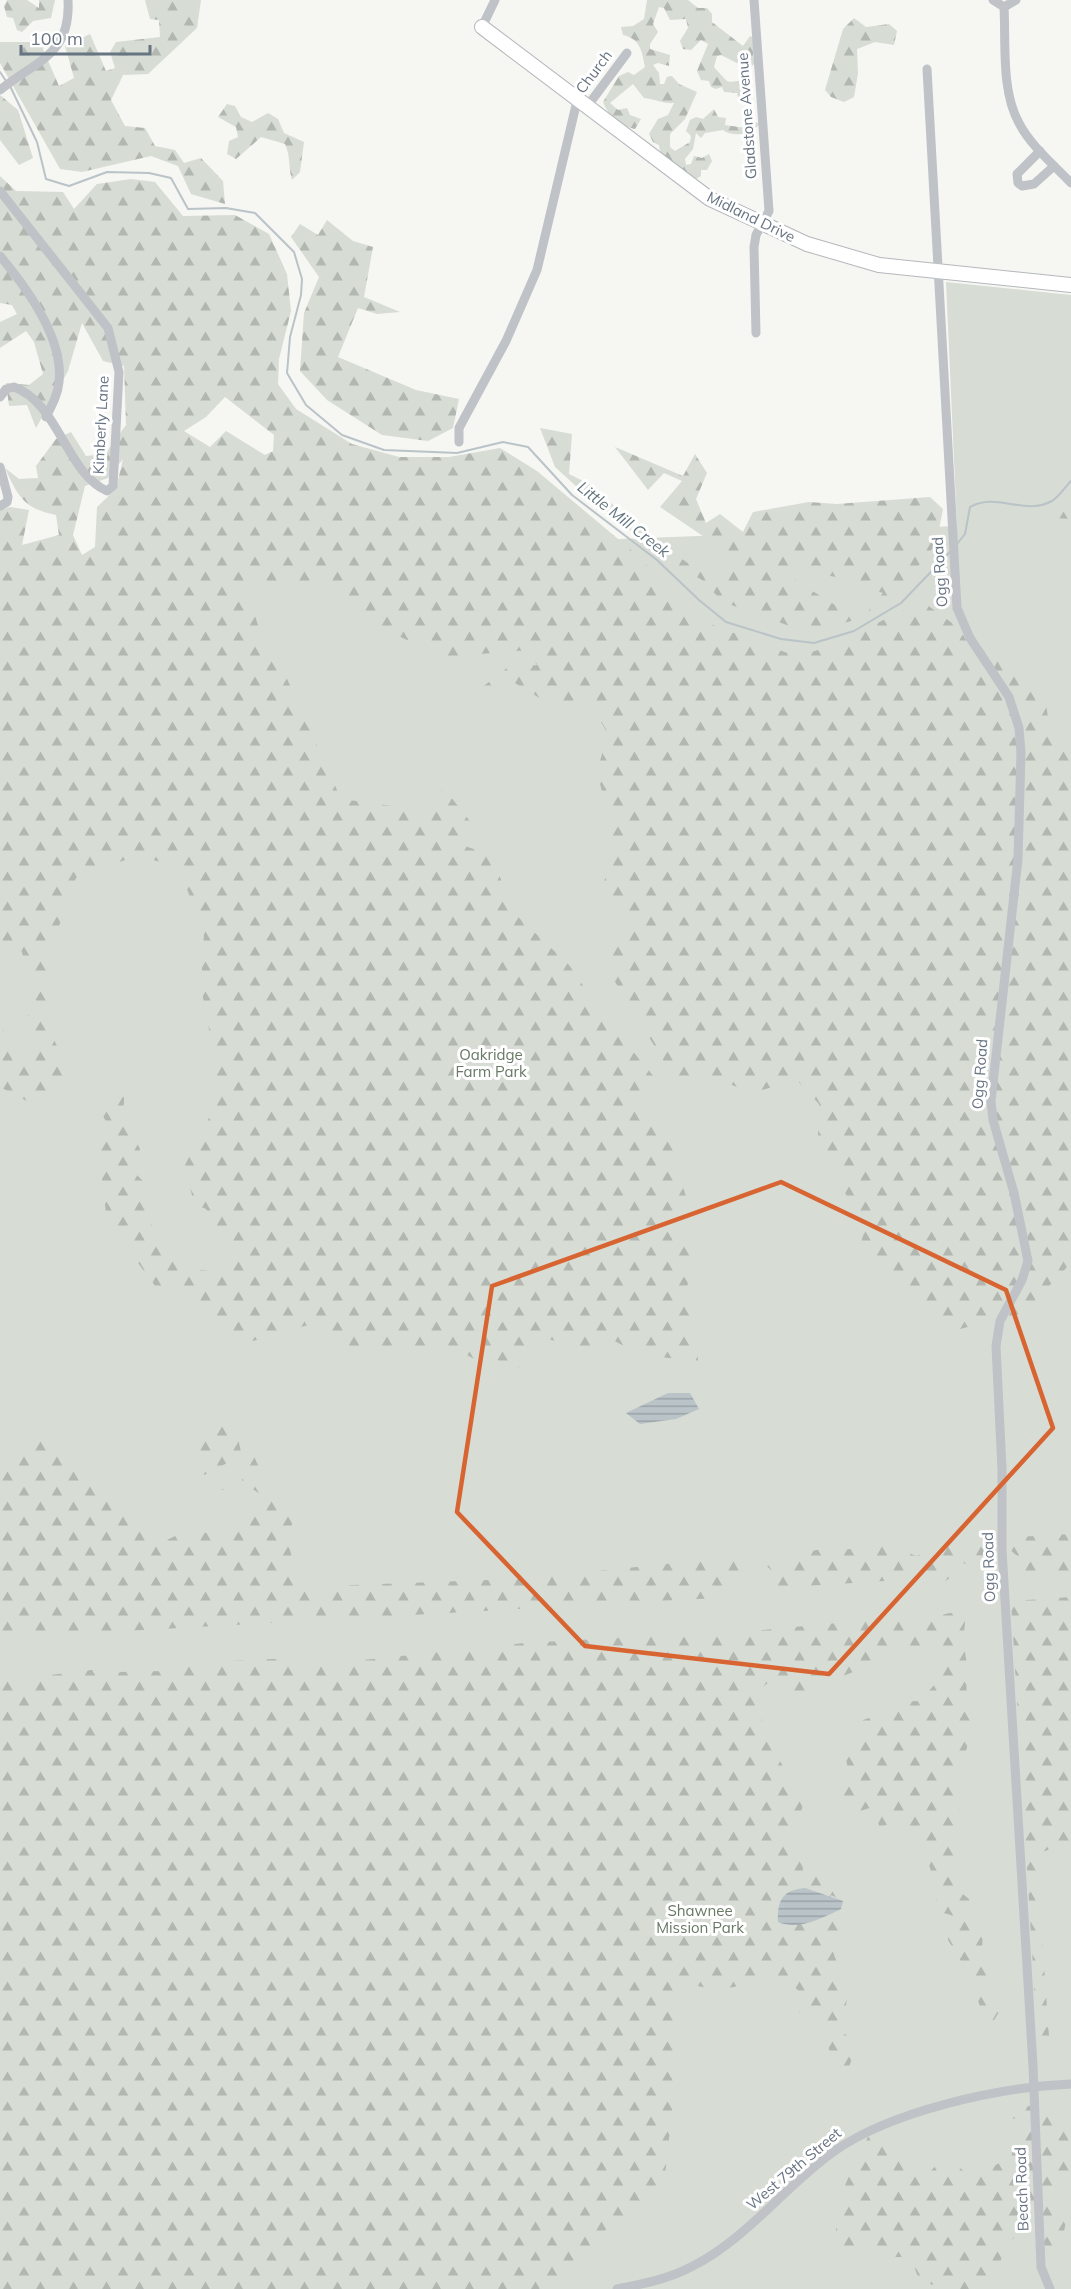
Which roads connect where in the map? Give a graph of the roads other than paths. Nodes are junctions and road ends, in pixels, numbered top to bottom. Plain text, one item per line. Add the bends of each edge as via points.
1 (68, 0) edge
2 (495, 0) edge
3 (754, 0) edge
4 (993, 0) edge
5 (1016, 0) edge
6 (1004, 7) junction
7 (482, 27) joint
8 (627, 53) dead end
9 (927, 69) dead end
10 (0, 90) edge
11 (582, 104) junction
12 (1040, 151) junction
13 (1054, 166) junction
14 (1071, 183) edge
15 (0, 191) edge
16 (762, 225) junction
17 (0, 256) edge
18 (940, 273) junction
19 (1071, 285) edge
20 (756, 333) dead end
21 (0, 397) edge
22 (46, 417) junction
23 (459, 442) dead end
24 (0, 467) edge
25 (0, 506) edge
26 (1071, 2084) edge
27 (1033, 2087) junction
28 (617, 2289) edge
29 (1050, 2289) edge

1 - 10 street via 64,38 48,55
2 - 7 street
3 - 16 street, Gladstone Avenue via 769,211
4 - 6 street
5 - 6 street
6 - 12 street via 1012,109
7 - 11 main road, Midland Drive
8 - 11 street, Church
9 - 18 street, Ogg Road
11 - 16 main road, Midland Drive via 695,189
11 - 23 street via 537,270 506,341 459,428
12 - 13 street
12 - 13 street via 1020,168 1018,183 1034,184
13 - 14 street
15 - 22 street, Kimberly Lane via 108,328 120,394 113,486 107,491 93,483
16 - 18 main road, Midland Drive via 851,259
16 - 20 street, Gladstone Avenue via 754,247
17 - 22 street via 33,299 58,353 60,379
18 - 19 main road, Midland Drive
18 - 27 street, Ogg Road via 955,595 960,620 1015,709 1021,753 1018,860 991,1101 1028,1261 1000,1321 996,1346 1002,1551
21 - 22 street, Kimberly Lane via 6,389 21,390
24 - 25 street via 8,497
26 - 27 street, West 79th Street
27 - 28 street, West 79th Street via 926,2110 871,2129 831,2154 712,2255 664,2278
27 - 29 street, Beach Road via 1041,2267

